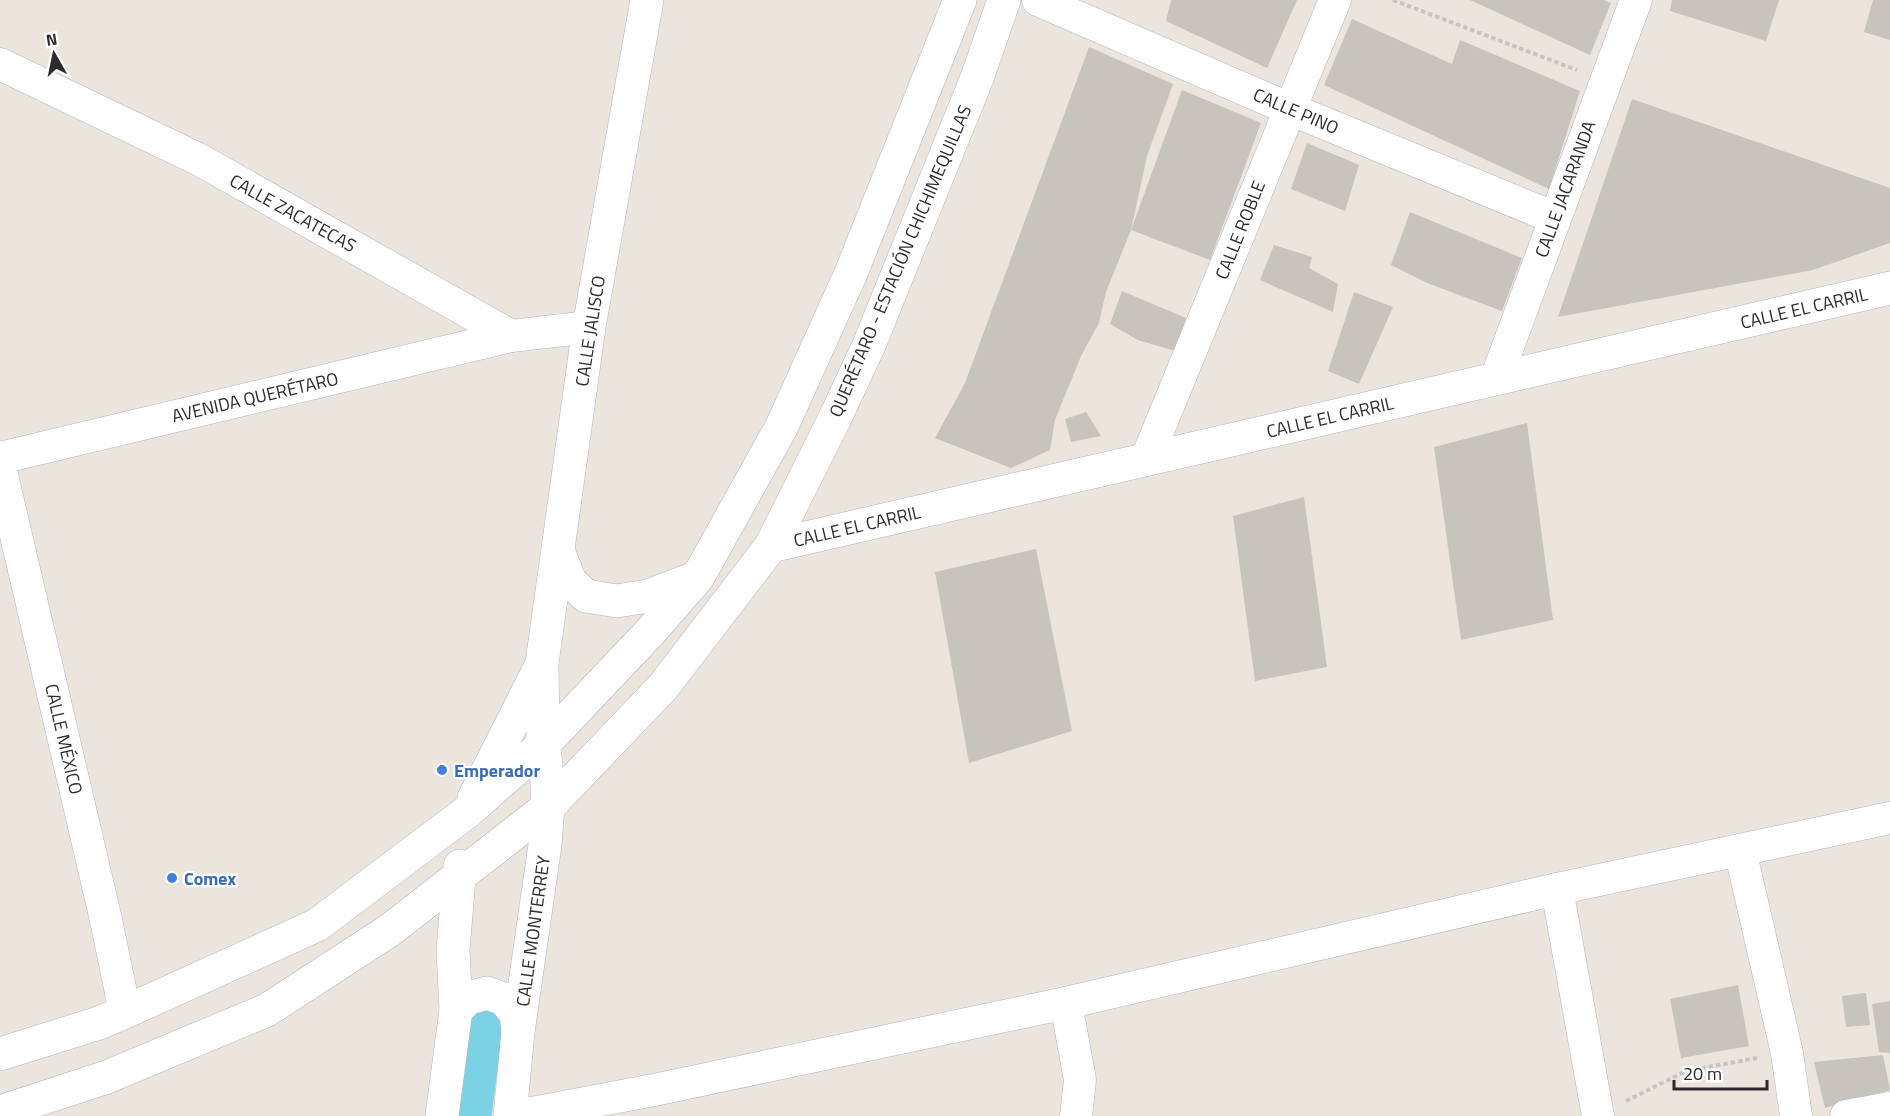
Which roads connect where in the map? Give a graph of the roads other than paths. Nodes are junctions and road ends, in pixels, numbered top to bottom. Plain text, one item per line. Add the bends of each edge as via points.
1 (647, 0) edge
2 (960, 0) edge
3 (1004, 0) edge
4 (1038, 0) edge
5 (1335, 0) edge
6 (1636, 0) edge
7 (0, 64) edge
8 (1290, 109) junction
9 (1555, 218) junction
10 (1890, 288) edge
11 (589, 327) junction
12 (511, 336) junction
13 (1496, 379) junction
14 (0, 458) edge
15 (1146, 460) junction
16 (0, 467) edge
17 (771, 546) junction
18 (559, 553) junction
19 (698, 577) junction
20 (542, 663) junction
21 (543, 746) junction
22 (548, 807) junction
23 (467, 812) junction
24 (1890, 818) edge
25 (1740, 850) junction
26 (459, 878) junction
27 (1557, 889) junction
28 (390, 930) junction
29 (453, 950) junction
30 (1066, 1003) junction
31 (456, 1010) junction
32 (125, 1012) junction
33 (518, 1032) junction
34 (0, 1054) edge
35 (1890, 1108) edge
36 (0, 1112) edge
37 (1598, 1115) edge
38 (442, 1116) edge
39 (510, 1116) edge
40 (516, 1116) edge
41 (1076, 1116) edge
42 (1796, 1116) edge
43 (1846, 1116) edge

1 - 11 main road, CALLE JALISCO
2 - 19 main road via 832,317 782,426
3 - 17 main road, QUERÉTARO - ESTACIÓN CHICHIMEQUILLAS via 977,78 869,345
4 - 8 street, CALLE PINO
5 - 8 street, CALLE ROBLE
6 - 9 street, CALLE JACARANDA
7 - 12 street, CALLE ZACATECAS via 200,160
8 - 9 street, CALLE PINO
8 - 15 street, CALLE ROBLE
9 - 13 street, CALLE JACARANDA
10 - 13 main road, CALLE EL CARRIL
11 - 12 street
11 - 18 main road, CALLE JALISCO
12 - 14 street, AVENIDA QUERÉTARO
13 - 15 main road, CALLE EL CARRIL
15 - 17 main road, CALLE EL CARRIL
16 - 32 street, CALLE MÉXICO
17 - 22 main road, QUERÉTARO - ESTACIÓN CHICHIMEQUILLAS via 663,687
18 - 19 main road via 570,581 586,596 617,601 648,597
18 - 20 main road, CALLE JALISCO
19 - 21 main road
20 - 21 main road, CALLE JALISCO
20 - 23 main road, CALLE JALISCO
21 - 22 main road, CALLE MONTERREY
21 - 23 main road
22 - 26 main road, QUERÉTARO - ESTACIÓN CHICHIMEQUILLAS
22 - 33 main road, CALLE MONTERREY
23 - 26 main road
23 - 32 main road via 317,925
24 - 25 street
25 - 27 street
25 - 42 street via 1787,1053
26 - 28 main road, QUERÉTARO - ESTACIÓN CHICHIMEQUILLAS
26 - 29 main road
27 - 30 street
27 - 37 street
28 - 29 main road via 422,929 435,933 444,937
28 - 36 main road, QUERÉTARO - ESTACIÓN CHICHIMEQUILLAS via 267,1010 107,1077
29 - 31 main road
30 - 40 street
30 - 41 street via 1080,1080
31 - 33 main road via 469,998 487,993 496,996 504,999 516,1014
31 - 38 main road
32 - 34 main road
33 - 39 main road, CALLE MONTERREY
35 - 43 street

